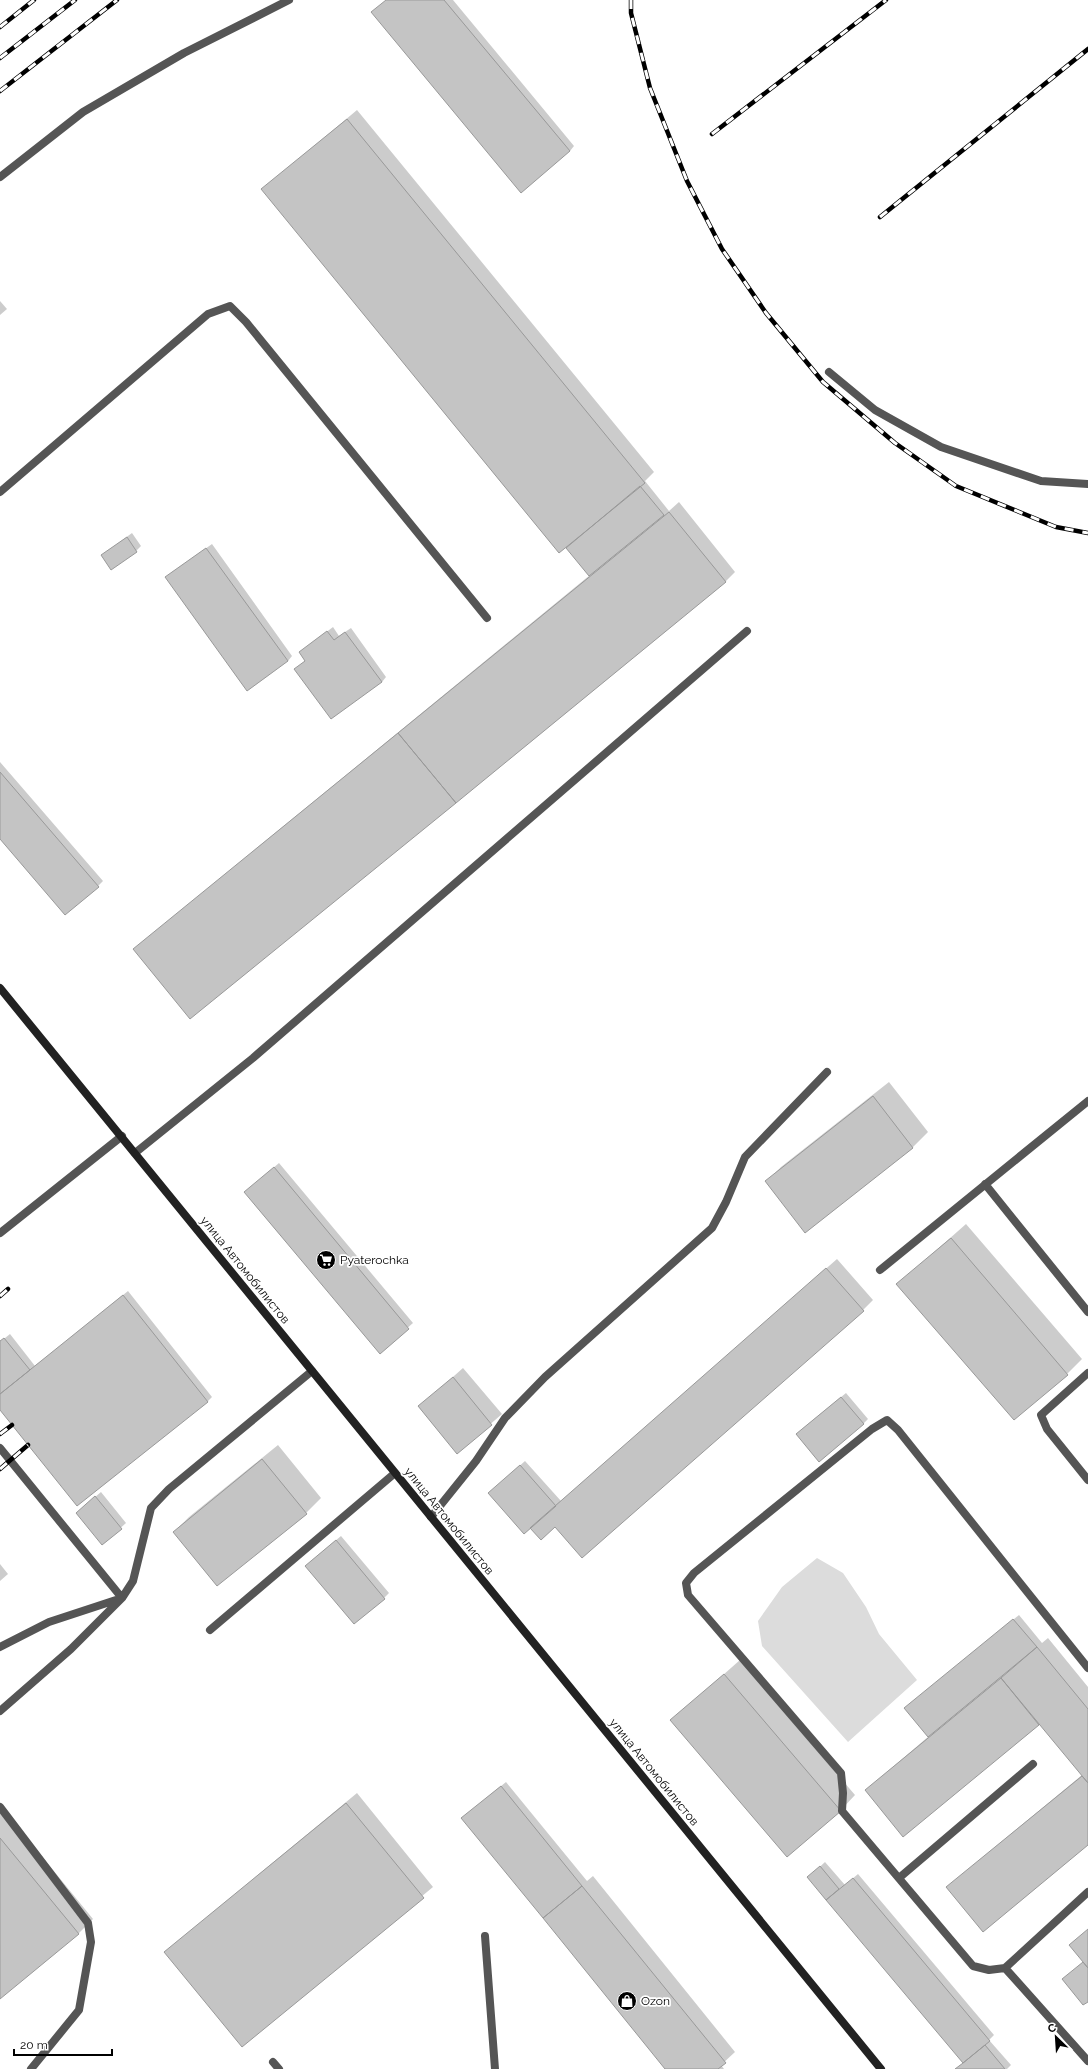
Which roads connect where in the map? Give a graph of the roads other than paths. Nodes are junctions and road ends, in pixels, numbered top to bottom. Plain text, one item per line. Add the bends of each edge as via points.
1 (289, 0) edge
2 (0, 177) edge
3 (829, 372) dead end
4 (1088, 484) edge
5 (0, 492) edge
6 (487, 618) dead end
7 (747, 631) dead end
8 (0, 988) edge
9 (827, 1072) dead end
10 (1088, 1101) edge
11 (122, 1136) junction
12 (135, 1153) junction
13 (985, 1184) junction
14 (0, 1233) edge
15 (880, 1270) dead end
16 (1088, 1312) edge
17 (312, 1371) junction
18 (1088, 1373) edge
19 (0, 1448) edge
20 (395, 1473) junction
21 (1088, 1480) edge
22 (431, 1517) junction
23 (122, 1598) junction
24 (210, 1630) dead end
25 (0, 1647) edge
26 (1088, 1668) edge
27 (0, 1711) edge
28 (1033, 1764) dead end
29 (0, 1807) edge
30 (899, 1878) junction
31 (1088, 1892) edge
32 (485, 1936) dead end
33 (1005, 1968) junction
34 (1088, 2061) edge
35 (273, 2062) dead end
36 (31, 2069) edge
37 (279, 2069) edge
38 (495, 2069) edge
39 (881, 2069) edge

1 - 2 lane via 184,53 83,112
3 - 4 lane via 875,410 941,447 1041,481
5 - 6 lane via 208,314 230,306 246,322
7 - 12 lane via 253,1058
8 - 11 street, улица Автомобилистов
9 - 22 lane via 745,1156 712,1228 545,1377 505,1418 476,1461
10 - 13 lane
11 - 12 street, улица Автомобилистов
11 - 14 lane
12 - 17 street, улица Автомобилистов
13 - 15 lane
13 - 16 lane
17 - 20 street, улица Автомобилистов
17 - 23 lane via 169,1489 151,1508 133,1581
18 - 21 lane via 1041,1416 1047,1429
19 - 23 lane
20 - 22 street, улица Автомобилистов
20 - 24 lane
22 - 39 street, улица Автомобилистов
23 - 25 lane via 49,1622
23 - 27 lane via 71,1649
26 - 30 lane via 898,1430 887,1420 872,1429 694,1573 686,1582 688,1595 841,1773 844,1793 842,1811
28 - 30 lane
29 - 36 lane via 88,1923 91,1942 79,2010
30 - 33 lane via 973,1966 989,1970
31 - 33 lane
32 - 38 lane
33 - 34 lane
35 - 37 lane

